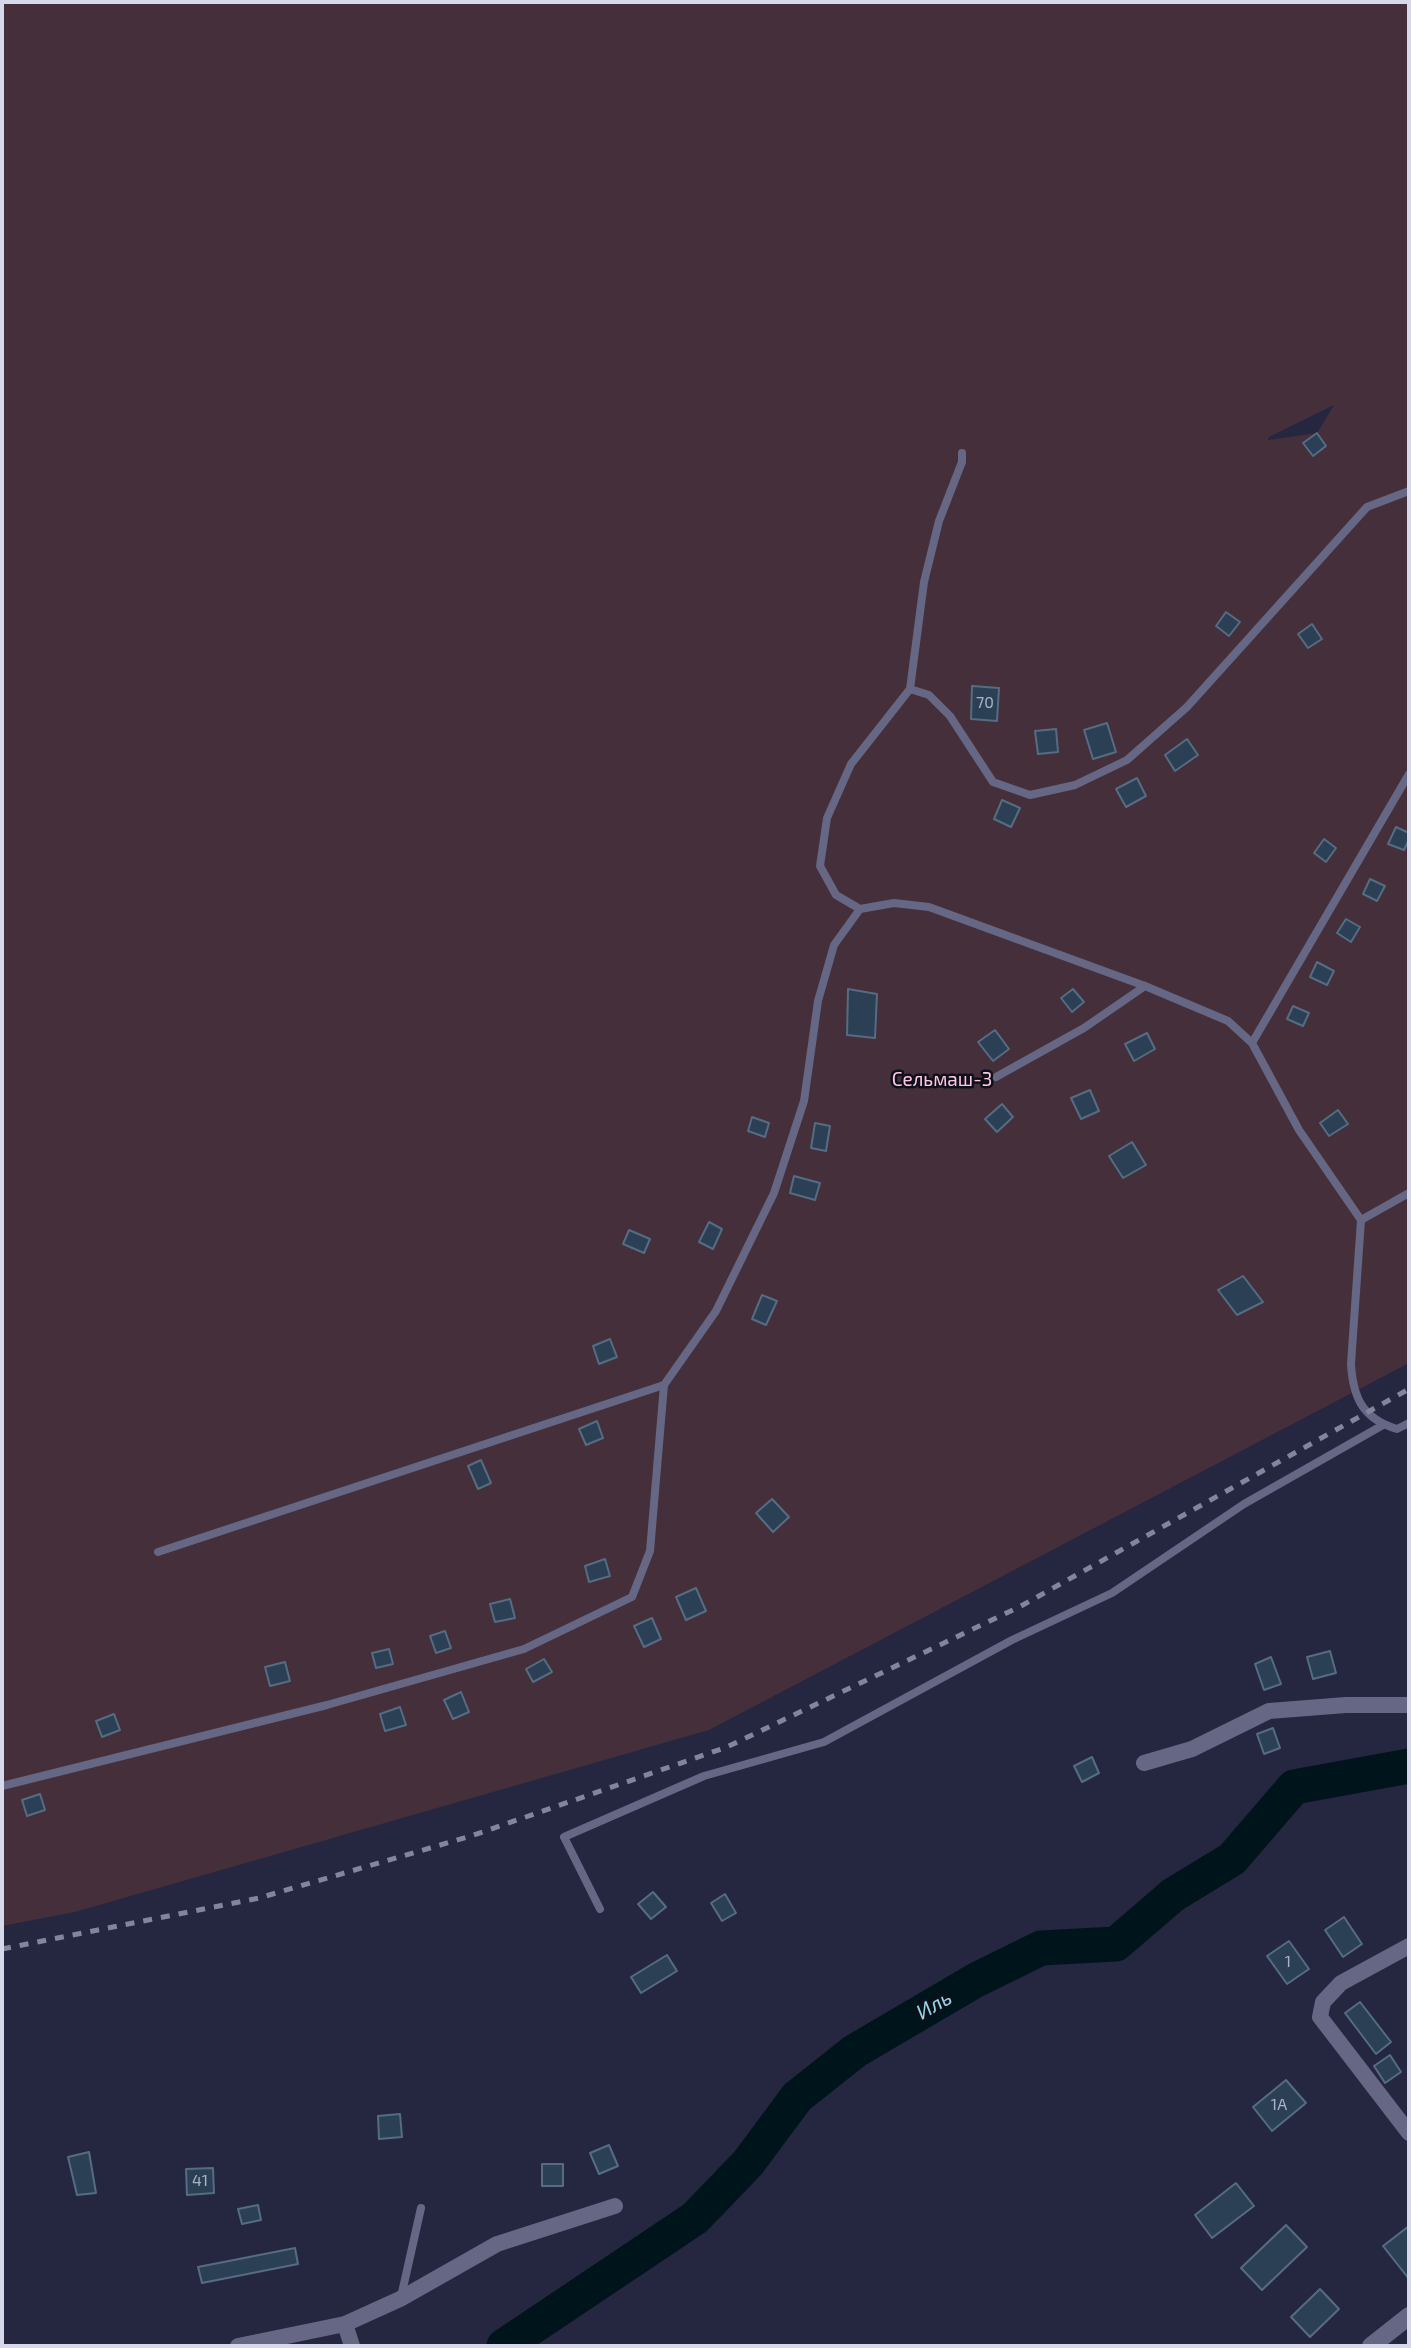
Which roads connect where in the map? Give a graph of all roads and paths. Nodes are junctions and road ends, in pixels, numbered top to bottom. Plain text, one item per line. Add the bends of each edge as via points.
1 (962, 453) dead end
2 (1409, 491) edge
3 (909, 689) junction
4 (1409, 774) edge
5 (860, 909) junction
6 (1145, 986) junction
7 (1252, 1043) junction
8 (996, 1077) dead end
9 (1409, 1193) edge
10 (1361, 1220) junction
11 (664, 1385) junction
12 (1409, 1423) edge
13 (1383, 1425) junction
14 (158, 1552) dead end
15 (1409, 1704) edge
16 (1144, 1763) dead end
17 (2, 1786) edge
18 (600, 1909) dead end
19 (1409, 1946) edge
20 (1409, 2133) edge
21 (615, 2206) dead end
22 (421, 2208) dead end
23 (400, 2299) junction
24 (1407, 2322) edge
25 (345, 2323) junction
26 (238, 2346) edge
27 (352, 2346) edge
28 (1371, 2346) edge

1 - 3 lane via 924,582
2 - 3 lane via 1367,506 1187,707 1127,760 1075,785 1030,795 993,782 950,716 929,695
3 - 5 lane via 851,764 827,818 820,866 836,895
4 - 7 lane
5 - 6 lane via 894,903 929,907
5 - 11 lane via 834,945 818,1001 804,1101 774,1193 716,1311
6 - 7 lane via 1228,1021
6 - 8 lane via 1084,1028
7 - 10 lane via 1299,1130
9 - 10 lane
10 - 13 lane via 1352,1387 1366,1413
11 - 14 lane
11 - 17 lane via 650,1551 632,1597 524,1648 327,1705
12 - 13 lane via 1397,1429
13 - 18 lane via 1244,1504 1112,1593 1012,1640 824,1742 704,1776 564,1837
15 - 16 street via 1269,1711 1192,1749
19 - 20 street via 1341,1983 1323,2002 1321,2017
21 - 23 street via 497,2244
22 - 23 lane
23 - 25 street
24 - 28 street
25 - 26 street
25 - 27 street

